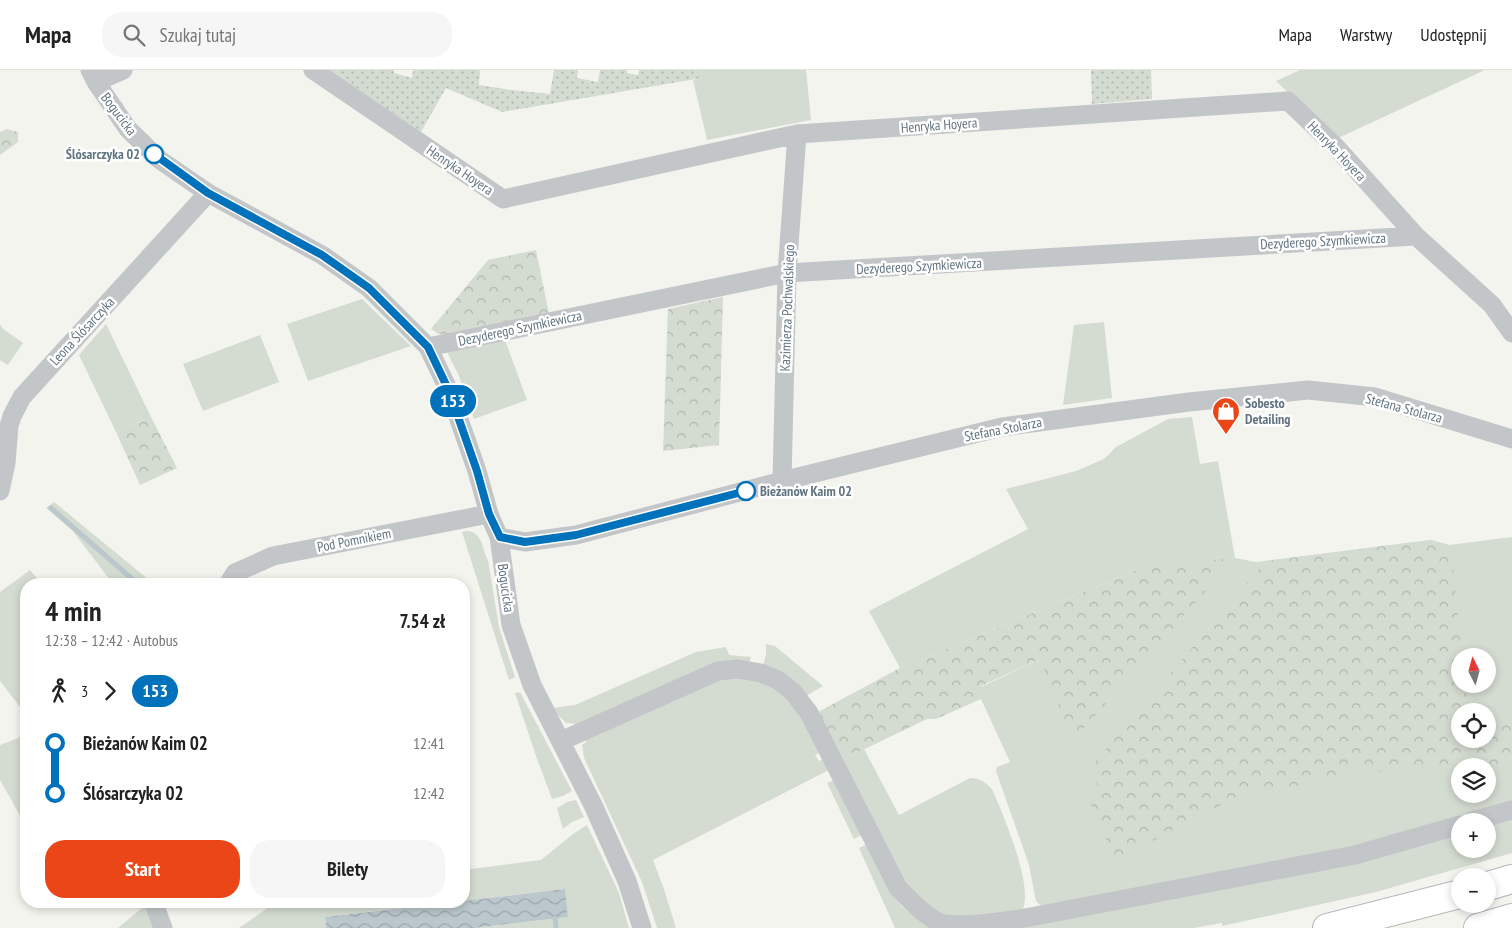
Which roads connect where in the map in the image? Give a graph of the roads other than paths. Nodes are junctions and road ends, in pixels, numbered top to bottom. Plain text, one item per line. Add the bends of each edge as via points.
1 (123, 70) edge
2 (314, 70) edge
3 (93, 76) edge
4 (797, 134) junction
5 (208, 193) junction
6 (1416, 236) junction
7 (787, 274) junction
8 (1512, 332) edge
9 (428, 347) junction
10 (1512, 439) edge
11 (782, 481) junction
12 (0, 490) edge
13 (489, 514) junction
14 (500, 537) junction
15 (232, 578) edge
16 (561, 741) junction
17 (1512, 810) edge
18 (1496, 814) edge
19 (1451, 828) edge
20 (1512, 879) edge
21 (1496, 884) edge
22 (1451, 896) edge
23 (155, 908) edge
24 (1512, 918) edge
25 (163, 928) edge
26 (642, 928) edge
27 (1327, 928) edge
28 (1478, 928) edge

1 - 3 street
2 - 4 street, Henryka Hoyera via 503,199
3 - 5 street, Bogucicka via 128,130 160,160
4 - 6 street, Henryka Hoyera via 1288,101 1336,147
4 - 7 street, Kazimierza Pochwalskiego
5 - 9 street, Bogucicka via 338,266 369,288
5 - 12 street, Leona Ślósarczyka via 22,397 9,426
6 - 7 street, Dezyderego Szymkiewicza
6 - 8 street, Henryka Hoyera via 1492,305
7 - 9 street, Dezyderego Szymkiewicza
7 - 11 street, Kazimierza Pochwalskiego
9 - 13 street, Bogucicka via 449,391
10 - 11 street, Stefana Stolarza via 1375,398 1308,390 1002,427
11 - 14 street, Stefana Stolarza via 576,535 525,542
13 - 14 street, Bogucicka
13 - 15 street, Pod Pomnikiem via 273,556 235,573
14 - 16 street, Bogucicka via 511,625 532,685
16 - 19 street via 718,671 738,668 778,680 793,692 809,713 898,888 916,906 941,923 960,928 1355,855
16 - 26 street, Bogucicka via 626,880
17 - 18 street
20 - 21 highway
22 - 27 highway
23 - 25 street
24 - 28 highway

